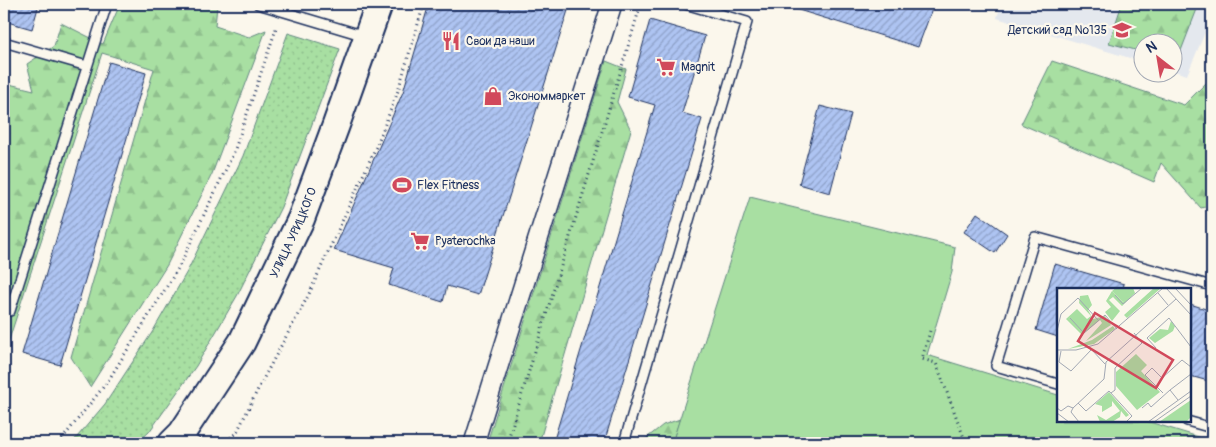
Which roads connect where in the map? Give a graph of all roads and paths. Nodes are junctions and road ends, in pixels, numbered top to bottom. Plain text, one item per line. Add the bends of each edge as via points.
1 (107, 4) edge
2 (258, 4) edge
3 (379, 4) edge
4 (424, 4) edge
5 (612, 4) edge
6 (641, 4) edge
7 (685, 4) edge
8 (282, 11) junction
9 (368, 37) junction
10 (4, 42) edge
11 (88, 66) junction
12 (1212, 286) edge
13 (4, 310) edge
14 (930, 331) dead end
15 (1057, 384) edge
16 (1191, 422) edge
17 (1212, 428) edge
18 (183, 440) edge
19 (59, 443) edge
20 (222, 443) edge
21 (474, 443) edge
22 (507, 443) edge
23 (624, 443) edge
24 (966, 443) edge

1 - 11 lane
2 - 8 lane
3 - 9 street, УЛИЦА УРИЦКОГО
4 - 20 path via 397,94 376,147 308,296 236,434
5 - 21 street
6 - 22 path
7 - 23 lane via 747,22
8 - 9 lane
8 - 19 path via 234,152 179,267 108,381
9 - 18 street, УЛИЦА УРИЦКОГО via 297,227 242,342
10 - 11 lane
11 - 13 lane via 10,311
12 - 15 lane via 1035,237 996,366
14 - 24 path via 922,359 936,363
16 - 17 lane

